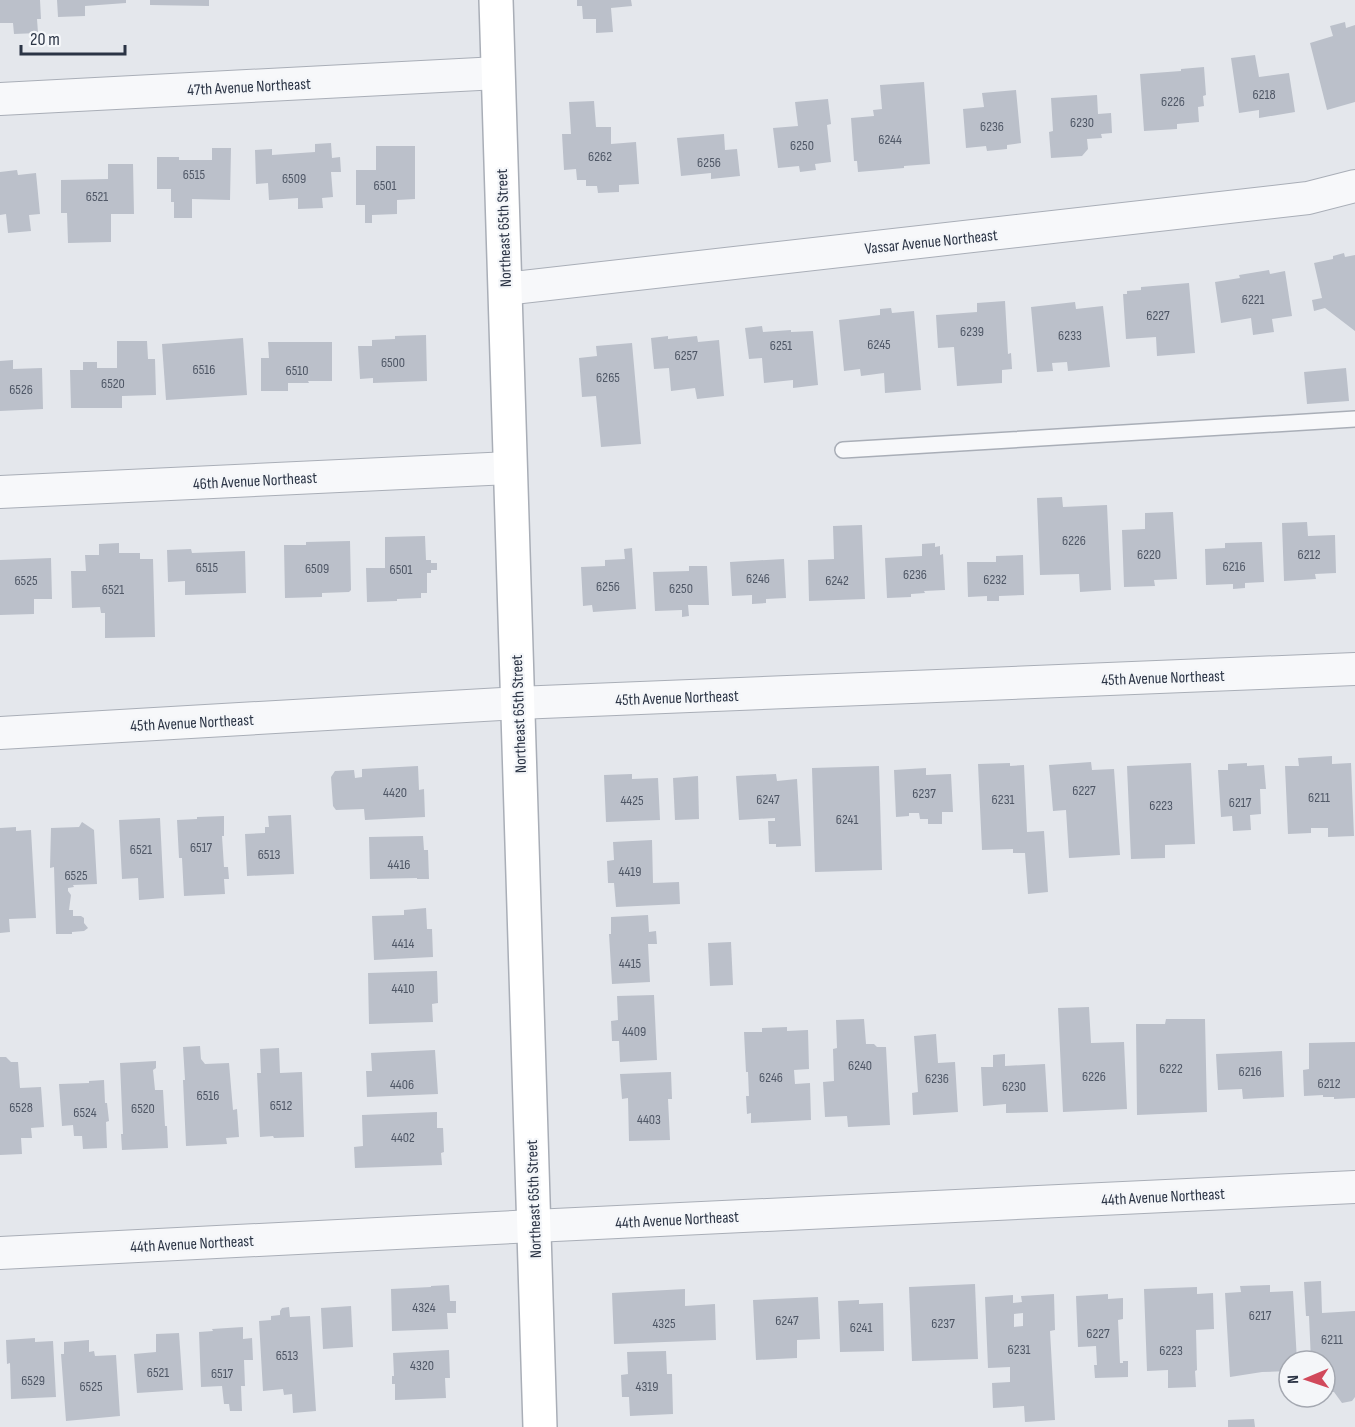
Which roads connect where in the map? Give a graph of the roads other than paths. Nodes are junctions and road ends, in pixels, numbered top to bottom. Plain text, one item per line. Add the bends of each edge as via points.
1 (496, 0) edge
2 (498, 73) junction
3 (0, 99) edge
4 (1355, 186) edge
5 (505, 289) junction
6 (1355, 418) edge
7 (843, 450) dead end
8 (510, 468) junction
9 (0, 492) edge
10 (1355, 669) edge
11 (517, 704) junction
12 (0, 733) edge
13 (1355, 1187) edge
14 (534, 1226) junction
15 (0, 1253) edge
16 (540, 1427) edge

1 - 2 main road, Northeast 65th Street
2 - 3 street, 47th Avenue Northeast
2 - 5 main road, Northeast 65th Street
4 - 5 street, Vassar Avenue Northeast via 1308,198
5 - 8 main road, Northeast 65th Street
6 - 7 lane
8 - 9 street, 46th Avenue Northeast
8 - 11 main road, Northeast 65th Street
10 - 11 street, 45th Avenue Northeast
11 - 12 street, 45th Avenue Northeast
11 - 14 main road, Northeast 65th Street
13 - 14 street, 44th Avenue Northeast
14 - 15 street, 44th Avenue Northeast
14 - 16 main road, Northeast 65th Street

